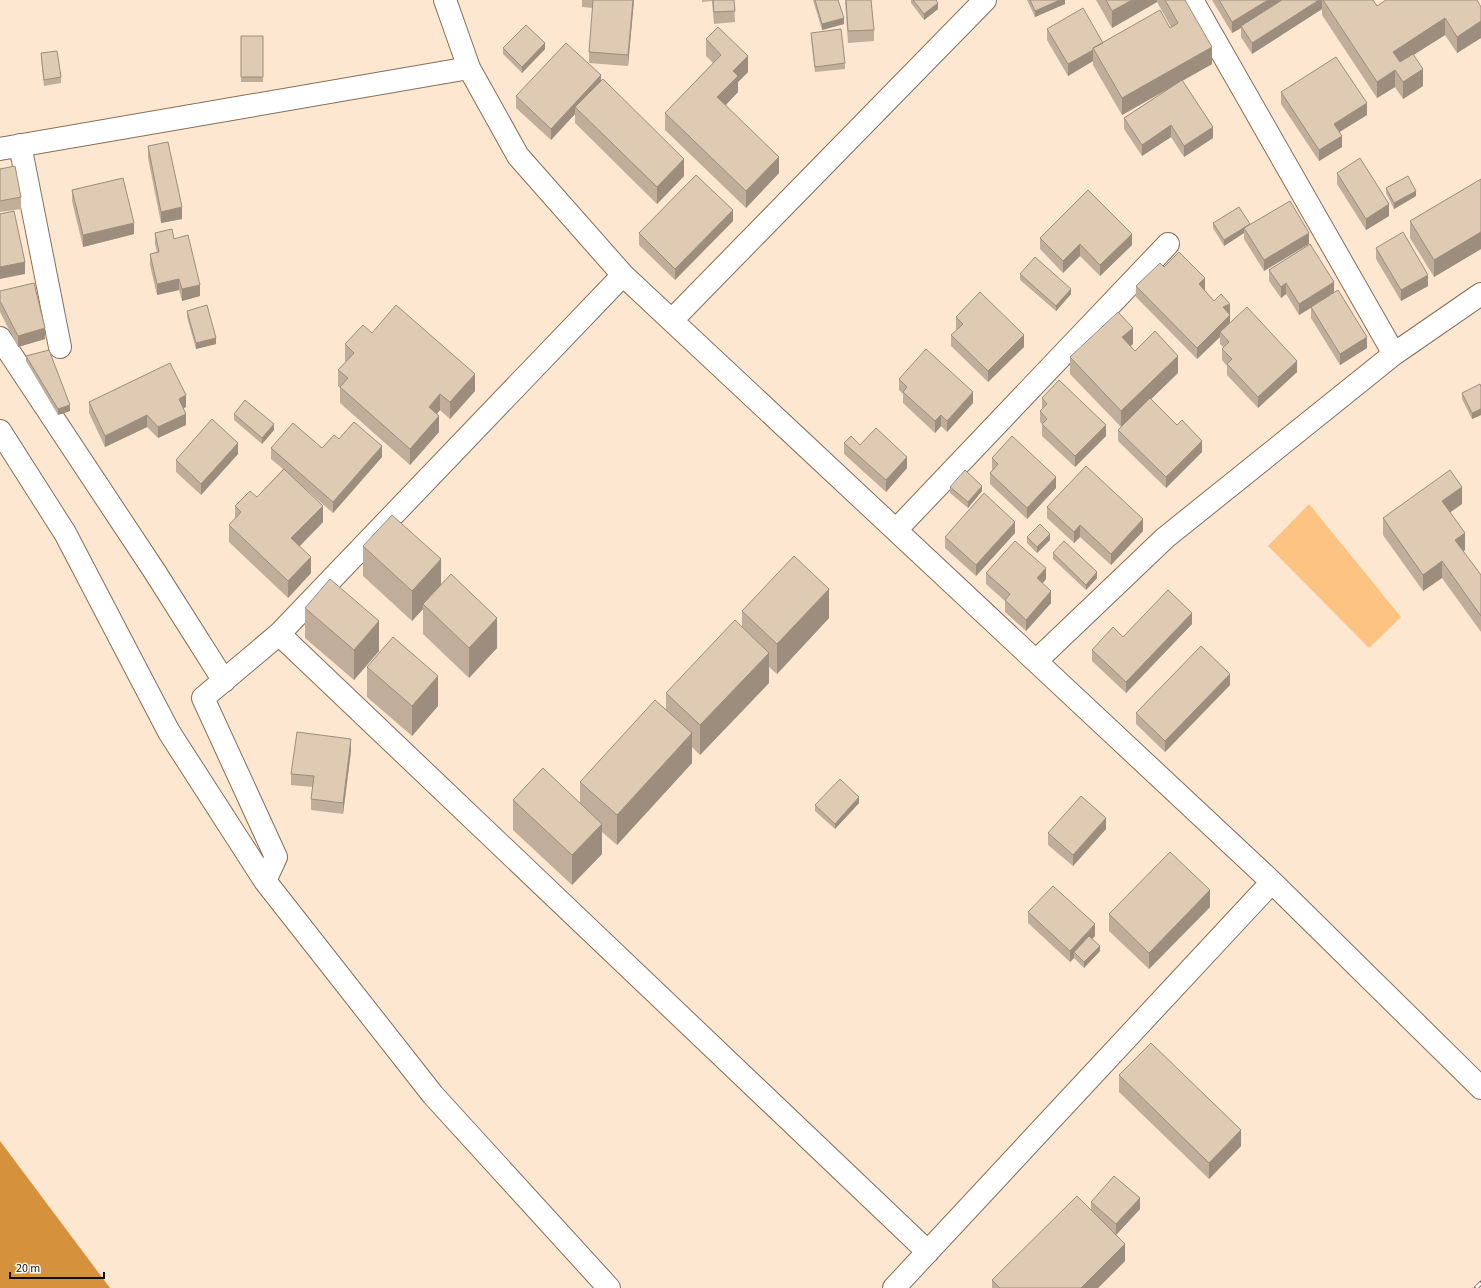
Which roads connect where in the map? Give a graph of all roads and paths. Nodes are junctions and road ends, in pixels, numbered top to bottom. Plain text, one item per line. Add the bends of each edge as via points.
1 (445, 0) edge
2 (985, 0) edge
3 (1192, 0) edge
4 (469, 68) junction
5 (10, 147) edge
6 (1168, 244) dead end
7 (623, 275) junction
8 (1481, 294) edge
9 (672, 320) junction
10 (0, 338) edge
11 (60, 347) dead end
12 (1394, 354) junction
13 (0, 431) edge
14 (896, 530) junction
15 (279, 634) junction
16 (1036, 661) junction
17 (224, 681) junction
18 (265, 881) junction
19 (1272, 882) junction
20 (1481, 1088) edge
21 (928, 1252) junction
22 (609, 1288) edge
23 (894, 1288) edge

1 - 4 street
2 - 9 street
3 - 12 street
4 - 5 street
4 - 7 street via 518,156
5 - 11 street
6 - 14 street
7 - 9 street
7 - 15 street
8 - 12 street
9 - 14 street
10 - 17 street
12 - 16 street via 1165,538
13 - 18 street via 66,533 169,732
14 - 16 street
15 - 17 street
15 - 21 street
16 - 19 street
17 - 18 street via 203,698 276,857
18 - 22 street via 433,1095
19 - 20 street
19 - 21 street
21 - 23 street

